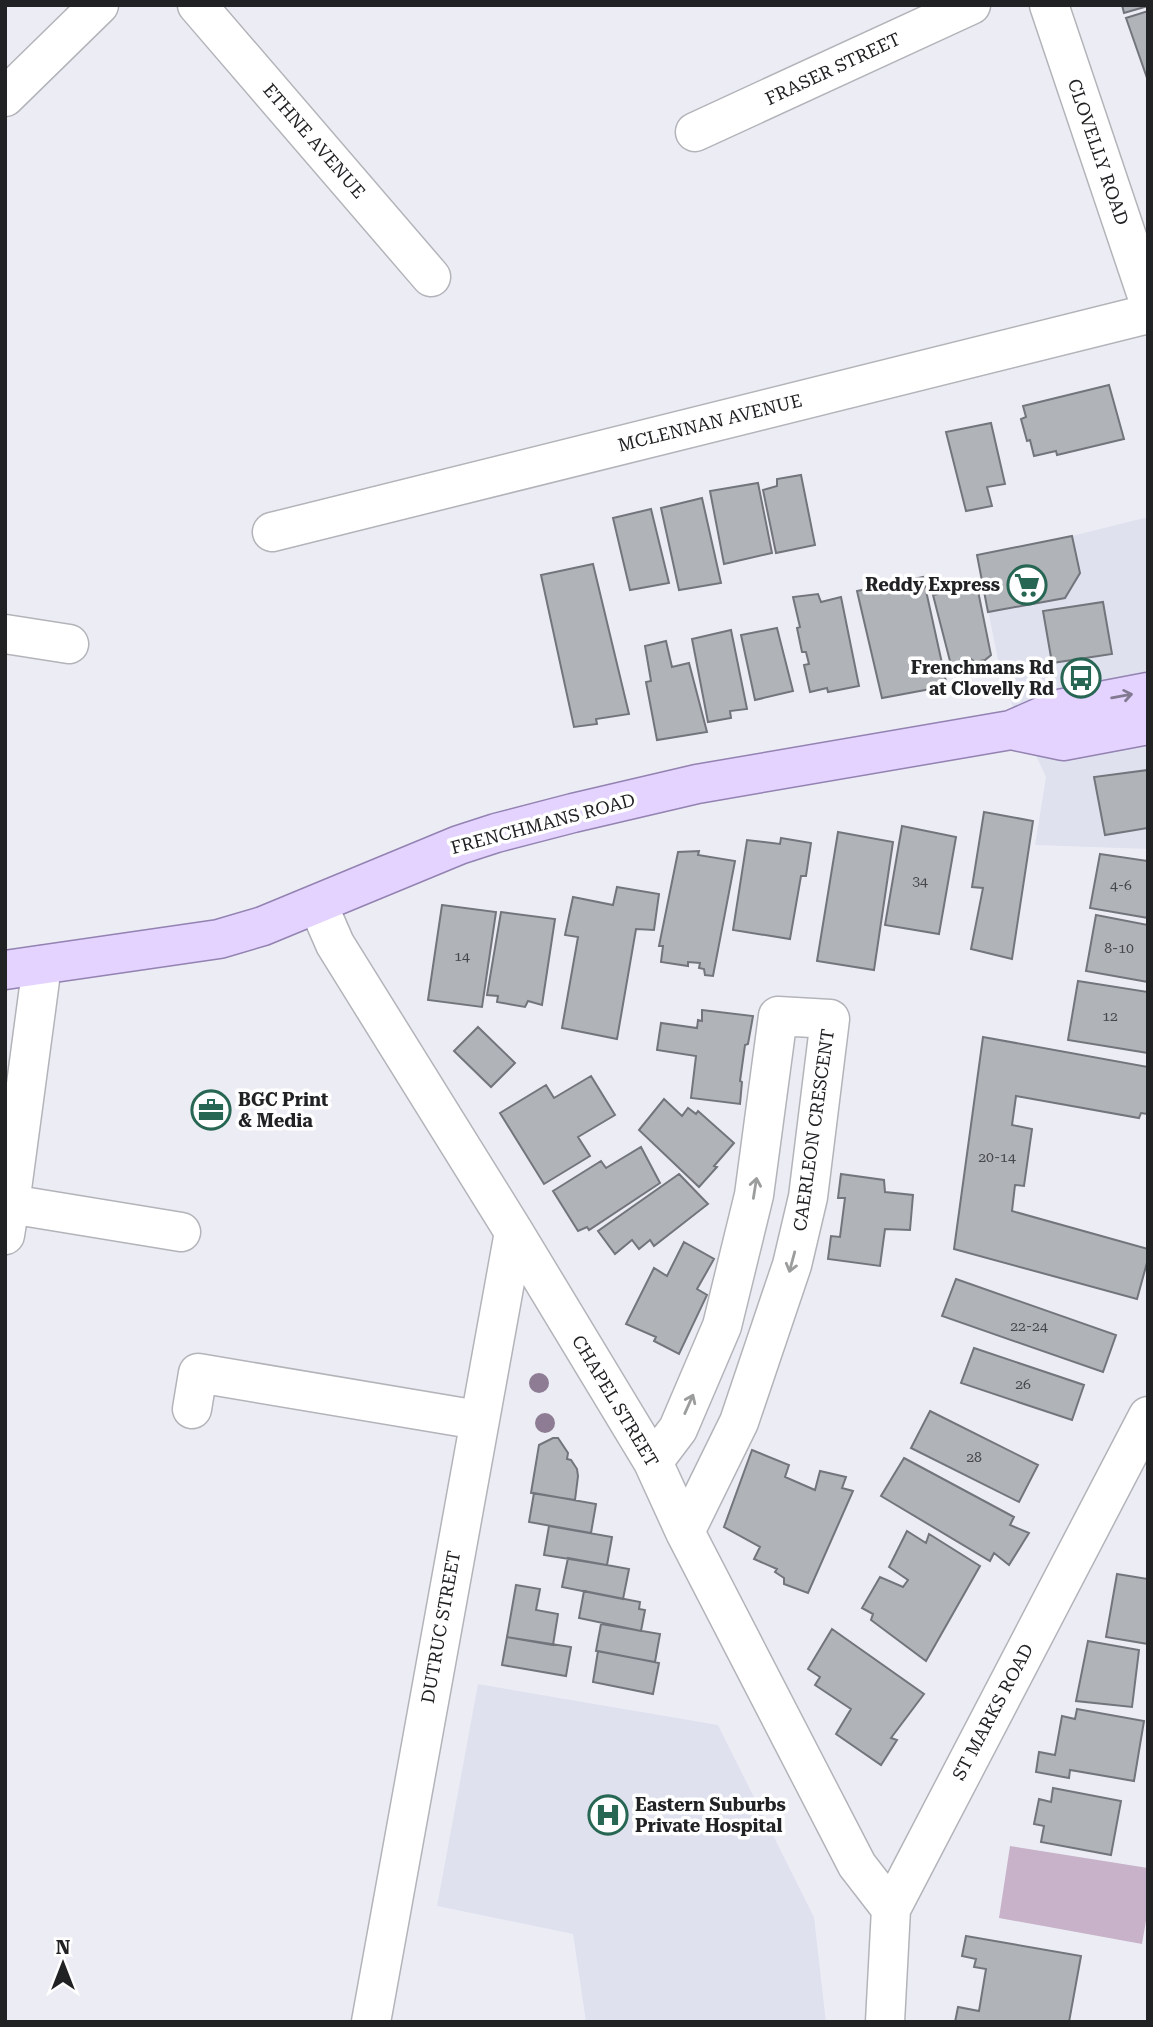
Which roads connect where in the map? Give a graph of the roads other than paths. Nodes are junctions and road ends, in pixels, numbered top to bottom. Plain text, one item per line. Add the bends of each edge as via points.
1 (99, 5) edge
2 (197, 5) edge
3 (971, 5) edge
4 (1049, 5) edge
5 (5, 97) edge
6 (695, 132) dead end
7 (431, 277) dead end
8 (1148, 299) edge
9 (1148, 314) edge
10 (272, 532) dead end
11 (5, 634) edge
12 (69, 644) dead end
13 (1148, 692) edge
14 (1148, 725) edge
15 (1011, 730) junction
16 (318, 905) junction
17 (42, 965) junction
18 (5, 970) edge
19 (8, 1220) edge
20 (181, 1232) dead end
21 (514, 1232) junction
22 (192, 1409) dead end
23 (1148, 1416) edge
24 (478, 1420) junction
25 (653, 1462) junction
26 (685, 1532) junction
27 (891, 1909) junction
28 (371, 2022) edge
29 (885, 2022) edge

1 - 5 street
2 - 7 street, ETHNE AVENUE
3 - 6 street, FRASER STREET
4 - 8 street, CLOVELLY ROAD
9 - 10 street, MCLENNAN AVENUE
11 - 12 street
15 -> 13 main road, FRENCHMANS ROAD via 1059,709
14 - 15 main road, FRENCHMANS ROAD via 1063,741
15 - 16 main road, FRENCHMANS ROAD via 698,784 573,813 459,845
16 - 17 main road, FRENCHMANS ROAD via 219,939
16 - 21 street, CHAPEL STREET via 335,944
17 - 18 main road, FRENCHMANS ROAD
17 - 19 street
19 - 20 street
21 - 24 street, DUTRUC STREET
21 - 25 street, CHAPEL STREET
22 - 24 street via 198,1373
23 - 27 street, ST MARKS ROAD
24 - 28 street, DUTRUC STREET
25 - 26 street, CHAPEL STREET
25 -> 26 street, CAERLEON CRESCENT via 678,1429 722,1326 754,1195 778,1016 830,1018 808,1197 792,1265 739,1422
26 - 27 street, CHAPEL STREET via 857,1865
27 - 29 street, ST MARKS ROAD

